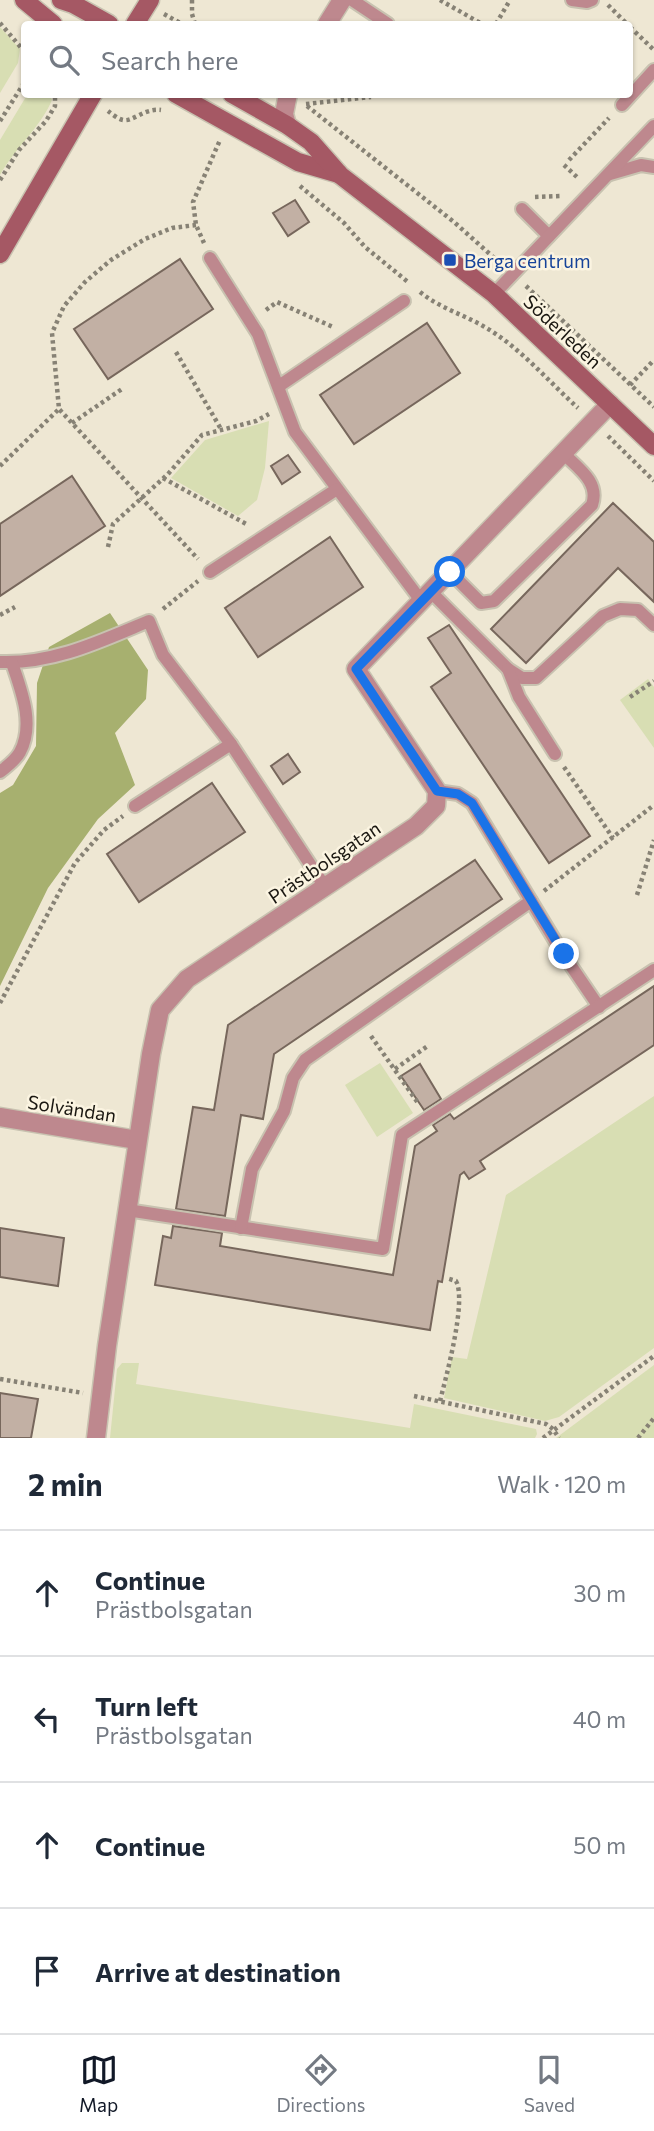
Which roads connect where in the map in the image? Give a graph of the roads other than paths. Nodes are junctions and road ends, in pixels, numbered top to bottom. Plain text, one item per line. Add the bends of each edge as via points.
1 (24, 0) edge
2 (61, 0) edge
3 (150, 0) edge
4 (342, 0) edge
5 (352, 0) edge
6 (572, 0) edge
7 (592, 0) edge
8 (49, 21) edge
9 (104, 21) edge
10 (137, 21) edge
11 (329, 21) edge
12 (384, 21) edge
13 (654, 70) edge
14 (633, 93) edge
15 (90, 98) edge
16 (183, 98) edge
17 (239, 98) edge
18 (292, 98) edge
19 (628, 98) edge
20 (622, 105) road end
21 (287, 125) junction
22 (654, 126) edge
23 (654, 167) edge
24 (340, 175) junction
25 (606, 175) junction
26 (522, 209) dead end
27 (549, 236) junction
28 (0, 254) edge
29 (210, 258) road end
30 (494, 294) junction
31 (404, 301) dead end
32 (279, 386) junction
33 (610, 404) junction
34 (654, 446) edge
35 (563, 453) junction
36 (337, 489) junction
37 (210, 572) road end
38 (450, 572) junction
39 (426, 597) junction
40 (654, 625) edge
41 (6, 663) edge
42 (508, 669) junction
43 (231, 744) junction
44 (555, 754) road end
45 (0, 772) edge
46 (437, 791) junction
47 (135, 806) road end
48 (325, 887) junction
49 (531, 901) junction
50 (654, 970) edge
51 (599, 1007) junction
52 (0, 1117) edge
53 (137, 1140) junction
54 (127, 1210) junction
55 (241, 1228) junction
56 (96, 1438) edge

1 - 8 main road
2 - 9 main road
3 - 10 main road
4 - 11 street
5 - 12 lane
6 - 7 lane
13 - 14 lane
15 - 28 main road
16 - 24 main road, Söderleden via 298,162
17 - 21 main road, Söderleden
18 - 21 street via 284,114
19 - 20 lane
21 - 24 main road, Söderleden via 311,142
22 - 25 lane
23 - 25 lane via 641,165
24 - 30 main road, Söderleden
25 - 27 lane
26 - 27 lane
27 - 30 lane
29 - 32 lane via 258,334
30 - 33 main road, Söderleden
31 - 32 lane
32 - 36 lane via 295,432
33 - 34 main road, Söderleden
33 - 35 street
35 - 38 street
35 - 38 lane via 589,479 595,496 592,505 494,601 481,603
36 - 37 lane
36 - 39 lane
38 - 39 street
39 - 42 lane
39 - 46 street via 356,669
40 - 42 lane via 638,610 620,609 603,616 536,678 522,678
41 - 43 lane via 70,654 149,621 163,655
41 - 45 lane via 23,696 27,723 20,751
42 - 44 lane via 519,697
43 - 47 lane
43 - 48 lane
46 - 48 street, Prästbolsgatan via 436,806 428,817
46 - 49 lane via 458,794 472,803
48 - 53 street, Prästbolsgatan via 187,979 160,1010
49 - 51 lane
49 - 55 lane via 305,1060 252,1169
50 - 51 lane
51 - 55 lane via 402,1135 383,1250
52 - 53 street, Solvändan
53 - 54 street, Prästbolsgatan
54 - 55 lane
54 - 56 street, Prästbolsgatan

